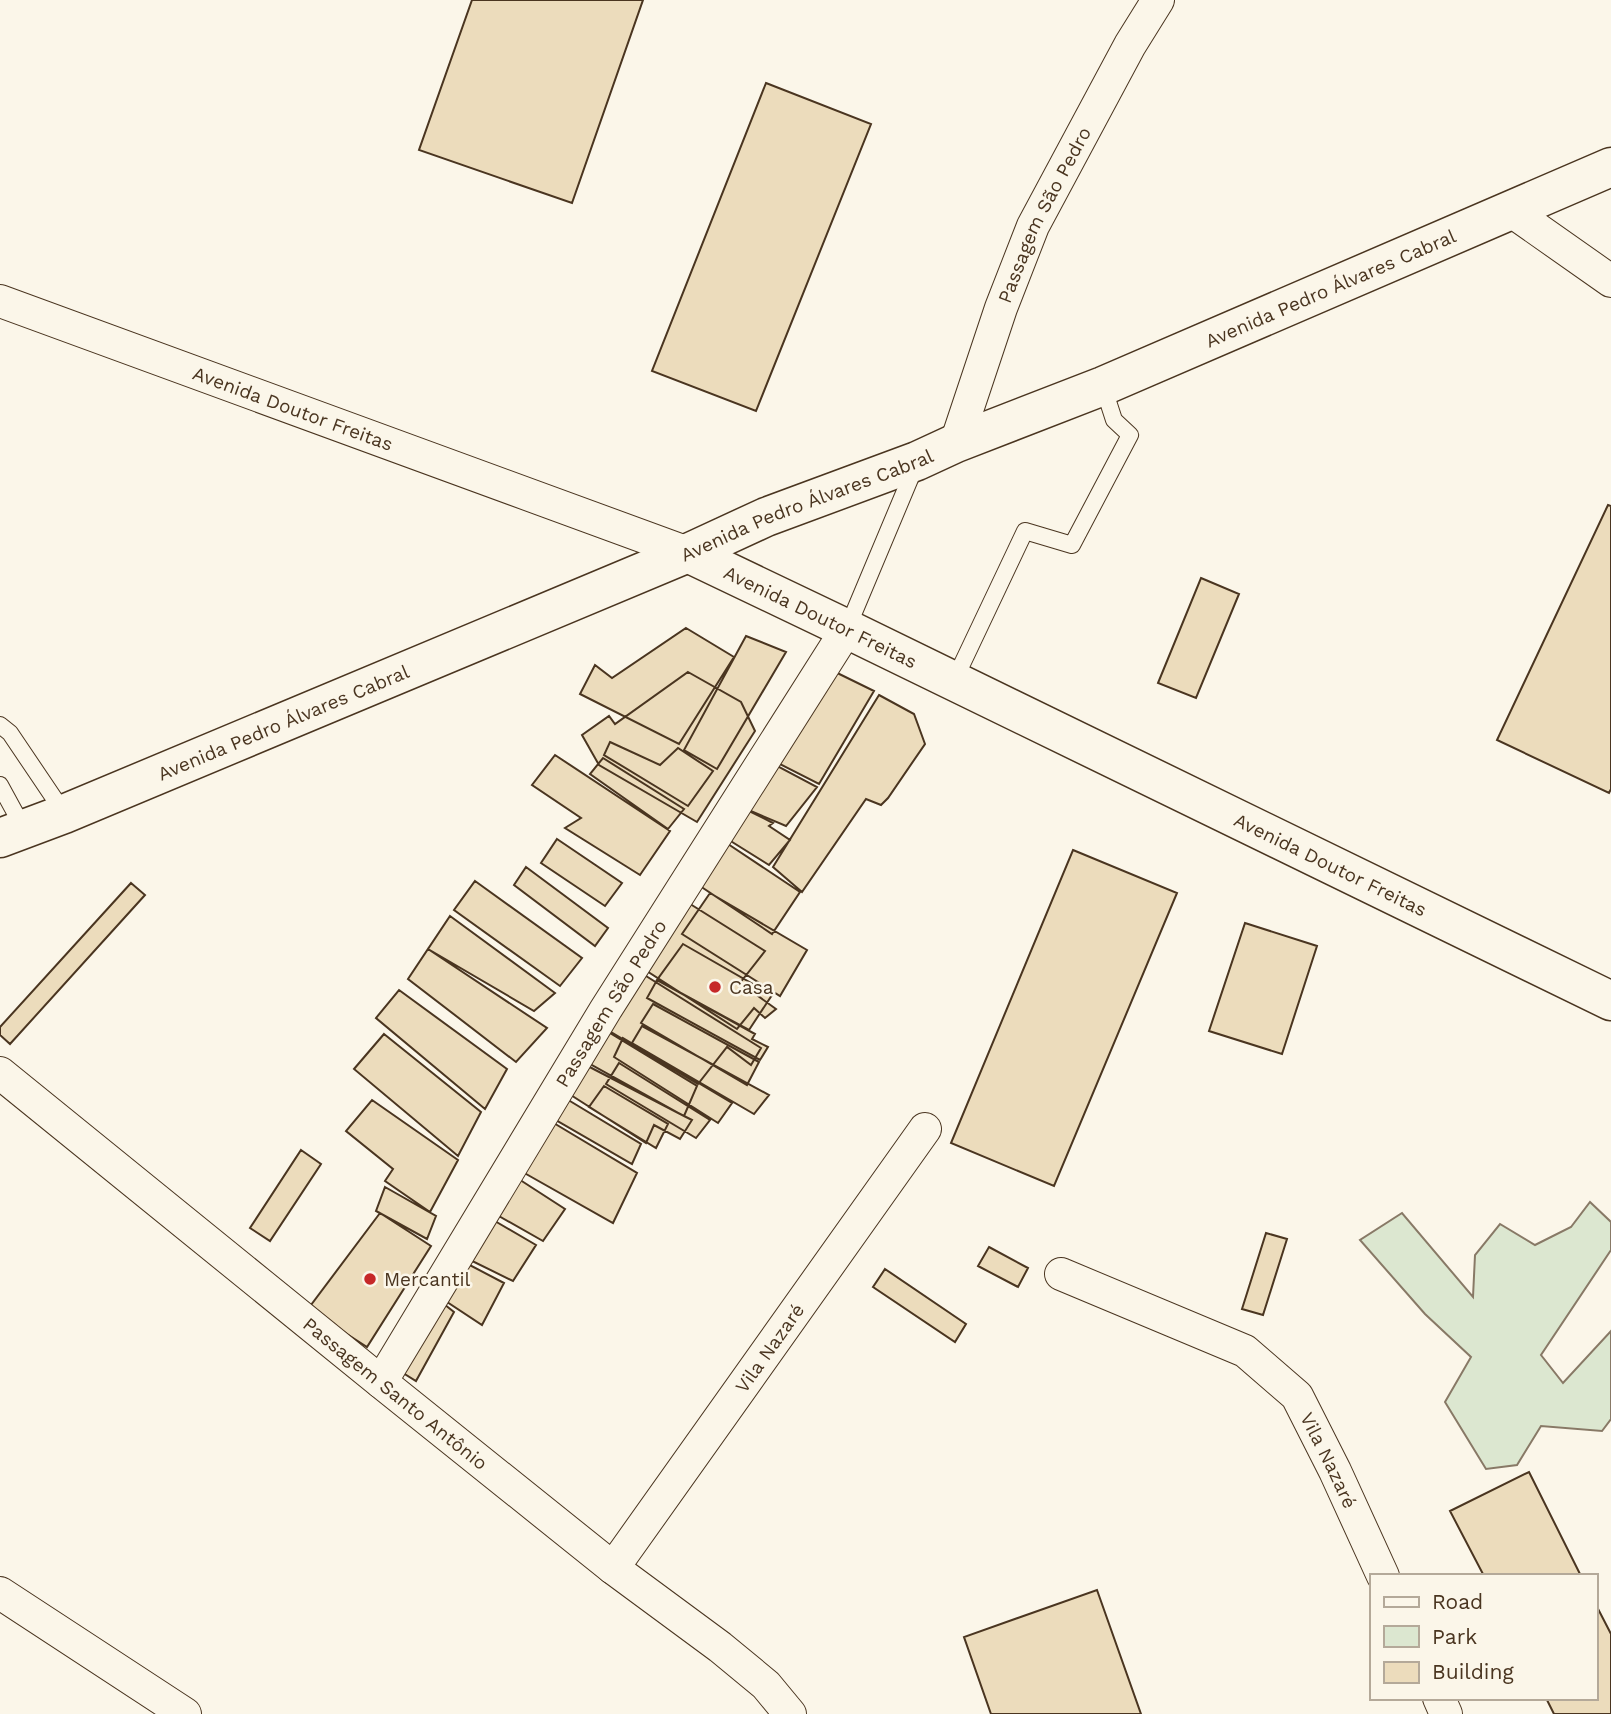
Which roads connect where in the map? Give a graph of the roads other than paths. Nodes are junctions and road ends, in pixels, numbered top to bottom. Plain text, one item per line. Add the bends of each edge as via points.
1 (1158, 0) edge
2 (1611, 167) edge
3 (1510, 210) junction
4 (1611, 281) edge
5 (0, 301) edge
6 (1103, 386) junction
7 (956, 443) junction
8 (917, 461) junction
9 (688, 553) junction
10 (847, 629) junction
11 (954, 681) junction
12 (0, 725) edge
13 (0, 785) edge
14 (64, 814) junction
15 (12, 833) edge
16 (1611, 1001) edge
17 (0, 1073) edge
18 (925, 1129) dead end
19 (1061, 1274) dead end
20 (381, 1382) junction
21 (613, 1568) junction
22 (1382, 1574) edge
23 (0, 1593) edge
24 (185, 1714) edge
25 (790, 1714) edge

1 - 7 street, Passagem São Pedro via 1033,226 1000,308
2 - 3 main road, Avenida Pedro Álvares Cabral
3 - 4 street
3 - 6 main road, Avenida Pedro Álvares Cabral
5 - 9 street, Avenida Doutor Freitas
6 - 7 main road, Avenida Pedro Álvares Cabral
6 - 11 lane via 1114,420 1130,435 1072,545 1025,531
7 - 8 main road, Avenida Pedro Álvares Cabral
8 - 9 main road, Avenida Pedro Álvares Cabral via 766,517
8 - 10 lane
9 - 10 main road, Avenida Doutor Freitas
9 - 14 main road, Avenida Pedro Álvares Cabral
10 - 11 main road, Avenida Doutor Freitas
10 - 20 street, Passagem São Pedro via 606,1009
11 - 16 main road, Avenida Doutor Freitas
12 - 14 lane
13 - 15 lane
14 - 15 main road, Avenida Pedro Álvares Cabral
17 - 20 street, Passagem Santo Antônio
18 - 21 street, Vila Nazaré
19 - 22 street, Vila Nazaré via 1245,1351 1297,1396
20 - 21 street, Passagem Santo Antônio
21 - 25 street, Passagem Santo Antônio via 720,1647 766,1685
23 - 24 street

